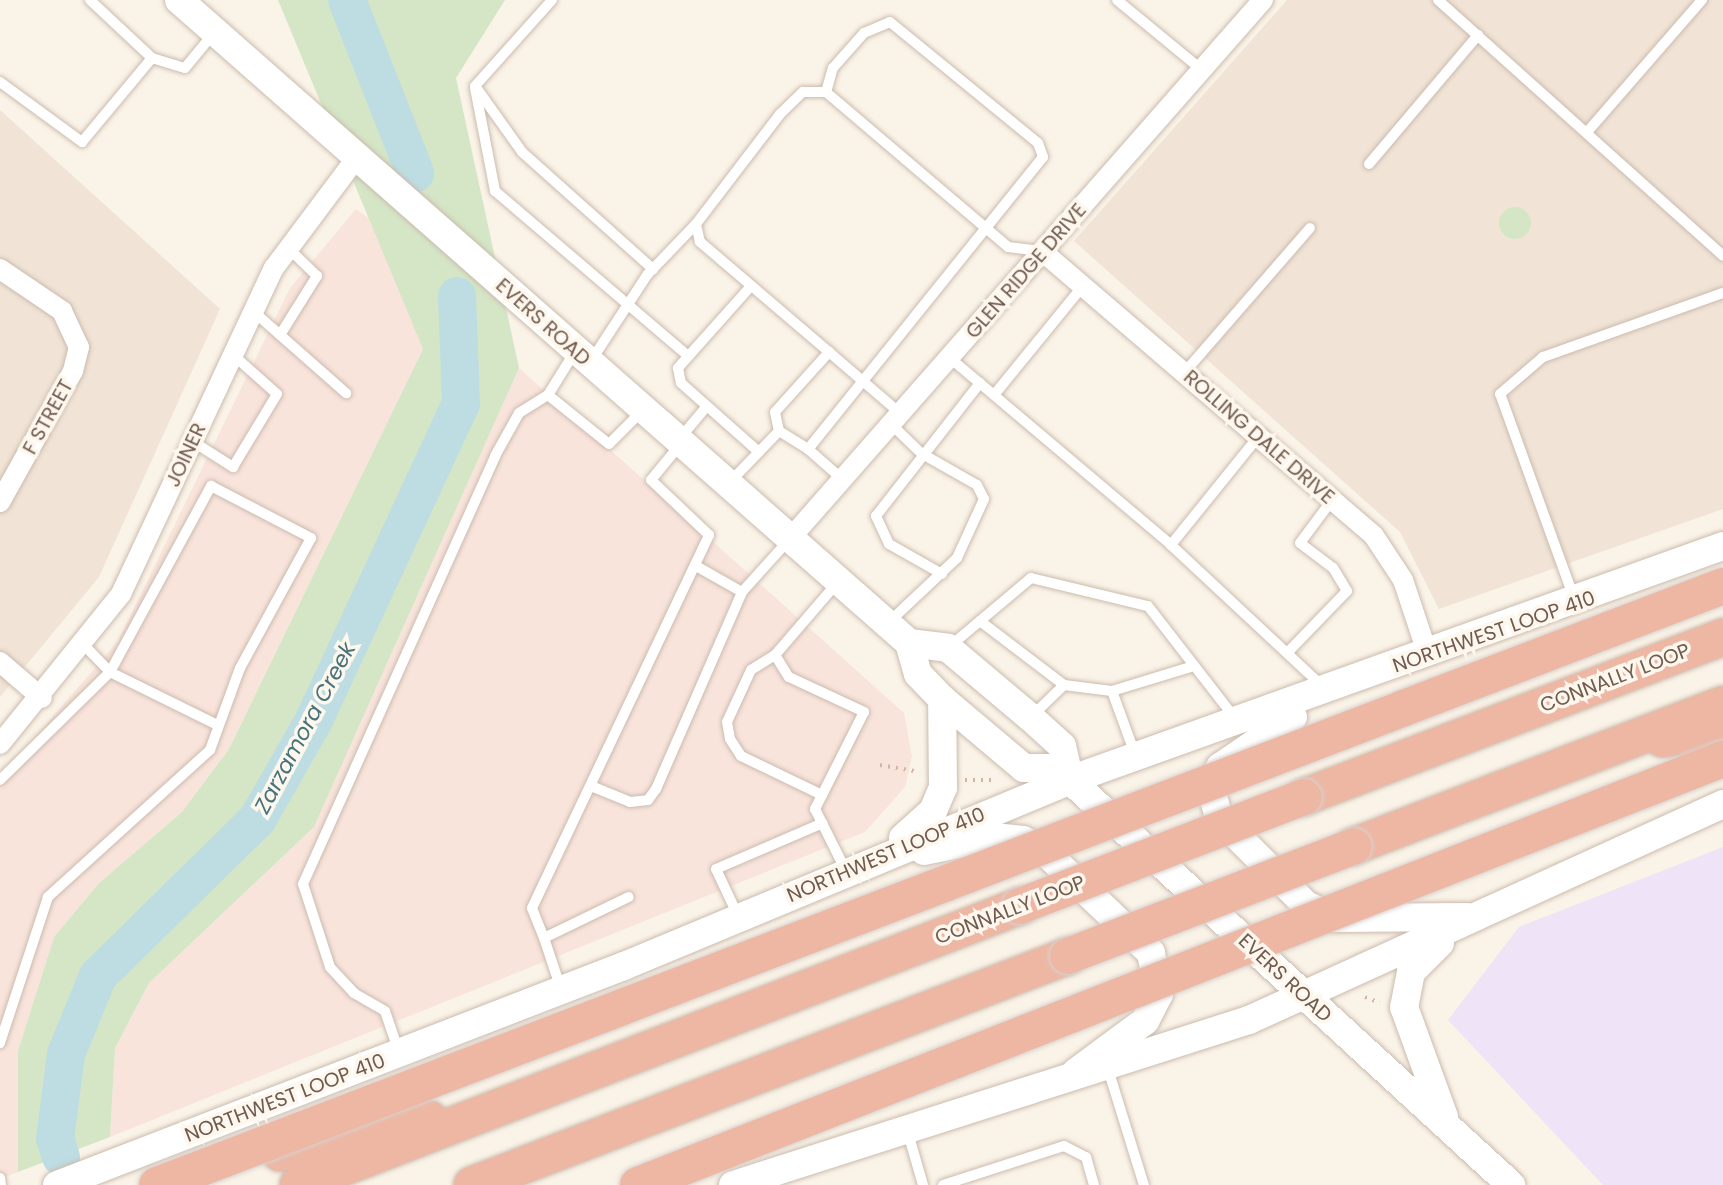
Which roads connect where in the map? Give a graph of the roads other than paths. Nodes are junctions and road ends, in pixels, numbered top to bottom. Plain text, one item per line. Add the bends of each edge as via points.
1 (90, 0) edge
2 (179, 0) edge
3 (552, 0) edge
4 (1117, 0) edge
5 (1263, 0) edge
6 (1438, 0) edge
7 (1702, 0) edge
8 (215, 32) junction
9 (1478, 35) junction
10 (152, 58) junction
11 (1202, 70) junction
12 (0, 82) edge
13 (475, 86) junction
14 (826, 92) junction
15 (1588, 131) junction
16 (357, 157) junction
17 (1369, 164) dead end
18 (696, 224) junction
19 (986, 228) junction
20 (1310, 228) dead end
21 (288, 248) junction
22 (1043, 252) junction
23 (1723, 256) edge
24 (0, 269) edge
25 (653, 269) junction
26 (751, 286) junction
27 (1083, 286) junction
28 (1723, 293) edge
29 (628, 304) junction
30 (254, 312) junction
31 (280, 335) junction
32 (829, 352) junction
33 (233, 355) junction
34 (688, 356) junction
35 (582, 357) junction
36 (950, 358) junction
37 (1184, 373) junction
38 (804, 380) junction
39 (865, 382) junction
40 (980, 383) junction
41 (814, 390) dead end
42 (346, 393) dead end
43 (548, 395) junction
44 (994, 395) junction
45 (787, 399) junction
46 (707, 406) junction
47 (798, 409) dead end
48 (642, 411) junction
49 (896, 419) junction
50 (779, 431) junction
51 (1258, 437) junction
52 (192, 441) junction
53 (678, 443) junction
54 (808, 449) junction
55 (759, 452) junction
56 (921, 453) junction
57 (843, 479) junction
58 (726, 486) junction
59 (1332, 500) junction
60 (0, 502) edge
61 (788, 541) junction
62 (1171, 545) junction
63 (1723, 546) edge
64 (698, 567) junction
65 (942, 574) junction
66 (837, 583) junction
67 (1723, 586) edge
68 (742, 592) junction
69 (1576, 604) junction
70 (980, 621) junction
71 (886, 624) junction
72 (1723, 637) edge
73 (909, 643) junction
74 (85, 646) junction
75 (948, 648) junction
76 (1290, 650) junction
77 (775, 655) junction
78 (1428, 655) junction
79 (0, 662) edge
80 (1194, 666) junction
81 (110, 672) junction
82 (1064, 685) junction
83 (1335, 687) junction
84 (1112, 691) junction
85 (42, 698) junction
86 (942, 699) junction
87 (1723, 704) edge
88 (1030, 717) junction
89 (215, 724) junction
90 (1240, 724) junction
91 (1723, 732) edge
92 (1622, 743) junction
93 (0, 744) edge
94 (1136, 758) junction
95 (1723, 759) edge
96 (1066, 774) junction
97 (0, 780) edge
98 (591, 786) junction
99 (822, 795) junction
100 (1723, 804) edge
101 (823, 823) junction
102 (855, 867) junction
103 (629, 897) dead end
104 (1476, 917) junction
105 (739, 918) junction
106 (544, 938) junction
107 (562, 991) junction
108 (1305, 997) junction
109 (0, 1043) edge
110 (399, 1054) junction
111 (1108, 1069) junction
112 (1058, 1086) junction
113 (490, 1111) junction
114 (1447, 1125) junction
115 (907, 1129) junction
116 (0, 1178) edge
117 (1, 1185) edge
118 (57, 1185) edge
119 (157, 1185) edge
120 (174, 1185) edge
121 (298, 1185) edge
122 (472, 1185) edge
123 (638, 1185) edge
124 (733, 1185) edge
125 (923, 1185) edge
126 (943, 1185) edge
127 (1094, 1185) edge
128 (1144, 1185) edge
129 (1511, 1185) edge

1 - 10 lane
2 - 8 main road, EVERS ROAD
3 - 13 lane
4 - 11 lane
5 - 11 street, GLEN RIDGE DRIVE
6 - 9 lane
7 - 15 lane
8 - 10 lane via 185,68
8 - 16 main road, EVERS ROAD
9 - 15 lane
9 - 17 lane
10 - 12 lane via 82,142
11 - 22 street, GLEN RIDGE DRIVE
13 - 25 lane via 522,152
13 - 29 lane via 495,191
14 - 18 lane via 803,92 780,114
14 - 19 lane
14 - 19 lane via 833,68 856,42 890,22 1038,143 1043,157
15 - 23 lane
16 - 21 street, JOINER
16 - 35 main road, EVERS ROAD
18 - 25 lane
18 - 26 lane via 700,242
19 - 22 lane via 1008,247
19 - 39 lane
20 - 37 lane
21 - 30 street, JOINER
21 - 31 lane via 317,276
22 - 27 street, ROLLING DALE DRIVE
22 - 36 street, GLEN RIDGE DRIVE
24 - 60 street, F STREET via 62,311 79,347 73,371
25 - 29 lane
26 - 32 lane
26 - 34 lane
27 - 37 street, ROLLING DALE DRIVE
27 - 44 lane
28 - 69 lane via 1543,357 1500,394
29 - 34 lane
29 - 35 lane
30 - 31 lane
30 - 33 street, JOINER
31 - 42 lane
32 - 38 lane
32 - 39 lane
33 - 52 street, JOINER
33 - 52 lane via 277,394 233,467
34 - 46 lane via 678,368 681,383
35 - 43 lane
35 - 48 main road, EVERS ROAD
36 - 40 lane
36 - 49 street, GLEN RIDGE DRIVE
37 - 51 street, ROLLING DALE DRIVE
38 - 41 lane
38 - 45 lane
39 - 49 lane
39 - 54 lane via 820,427
40 - 44 lane
40 - 56 lane
43 - 48 lane via 609,444
43 - 110 lane via 519,413 495,456 303,884 330,967 354,993 385,1011
44 - 62 lane
45 - 47 lane
45 - 50 lane via 775,412
46 - 53 lane
46 - 55 lane
48 - 53 main road, EVERS ROAD
49 - 56 lane
49 - 57 street, GLEN RIDGE DRIVE
50 - 54 lane
50 - 55 lane
51 - 59 street, ROLLING DALE DRIVE
51 - 62 lane
52 - 74 street, JOINER via 121,594
53 - 58 main road, EVERS ROAD
53 - 64 lane via 651,480 709,535
54 - 57 lane
55 - 58 lane
56 - 65 lane via 977,485 984,499
56 - 65 lane via 876,516 889,544
57 - 61 street, GLEN RIDGE DRIVE
58 - 61 main road, EVERS ROAD
59 - 76 lane via 1300,543 1333,568 1347,591
59 - 78 street, ROLLING DALE DRIVE via 1391,556
61 - 66 main road, EVERS ROAD
61 - 68 lane
62 - 76 lane
63 - 69 main road, NORTHWEST LOOP 410
64 - 68 lane
64 - 98 lane
65 - 71 lane
66 - 71 main road, EVERS ROAD
66 - 77 lane
67 - 119 highway, bridge
68 - 98 lane via 648,800 630,802
69 - 78 main road, NORTHWEST LOOP 410
70 - 75 lane
70 - 80 lane via 1031,578 1148,606
70 - 82 lane
71 - 73 main road, EVERS ROAD
72 - 113 highway, CONNALLY LOOP, bridge
73 - 75 main road
73 - 86 main road, EVERS ROAD via 918,674
74 - 81 lane
74 - 85 street, JOINER
75 - 88 main road, EVERS ROAD
76 - 83 lane
77 - 99 lane via 789,677 864,712
77 - 99 lane via 751,670 727,722 730,739 741,756
78 - 83 main road, NORTHWEST LOOP 410
79 - 85 street
80 - 84 lane
80 - 90 lane
81 - 89 lane
81 - 89 lane via 211,486 311,538
81 - 97 lane
82 - 84 lane
82 - 88 lane
83 - 90 main road, NORTHWEST LOOP 410
83 - 104 main road via 1220,767 1210,786 1219,818 1306,905 1335,918
84 - 94 lane
85 - 93 street, JOINER
86 - 96 main road, EVERS ROAD via 1024,768
86 - 102 main road via 946,759 933,811
87 - 92 highway
88 - 96 main road, EVERS ROAD via 1062,746
89 - 109 lane via 210,750 48,897
90 - 94 main road, NORTHWEST LOOP 410
91 - 92 highway
92 - 122 highway, bridge
94 - 96 main road, NORTHWEST LOOP 410
95 - 123 highway, bridge
96 - 102 main road, NORTHWEST LOOP 410
96 - 108 main road, EVERS ROAD
98 - 106 lane via 532,908
99 - 101 lane via 815,809
100 - 104 main road
101 - 102 lane
101 - 105 lane via 716,869
102 - 105 main road, NORTHWEST LOOP 410
102 - 112 main road via 994,837 1023,840 1043,850 1151,953 1159,994 1145,1021
103 - 106 lane
104 - 108 main road
104 - 114 main road via 1424,956 1406,990 1408,1034
105 - 107 main road, NORTHWEST LOOP 410
106 - 107 lane
107 - 110 main road, NORTHWEST LOOP 410
108 - 111 main road
108 - 114 main road, EVERS ROAD
110 - 118 main road, NORTHWEST LOOP 410
111 - 112 main road
111 - 128 lane
112 - 115 main road
113 - 120 highway via 366,1128
113 - 121 highway, CONNALLY LOOP
114 - 129 main road, EVERS ROAD
115 - 124 main road
115 - 125 lane
116 - 117 lane
126 - 127 lane via 1064,1146 1086,1157

